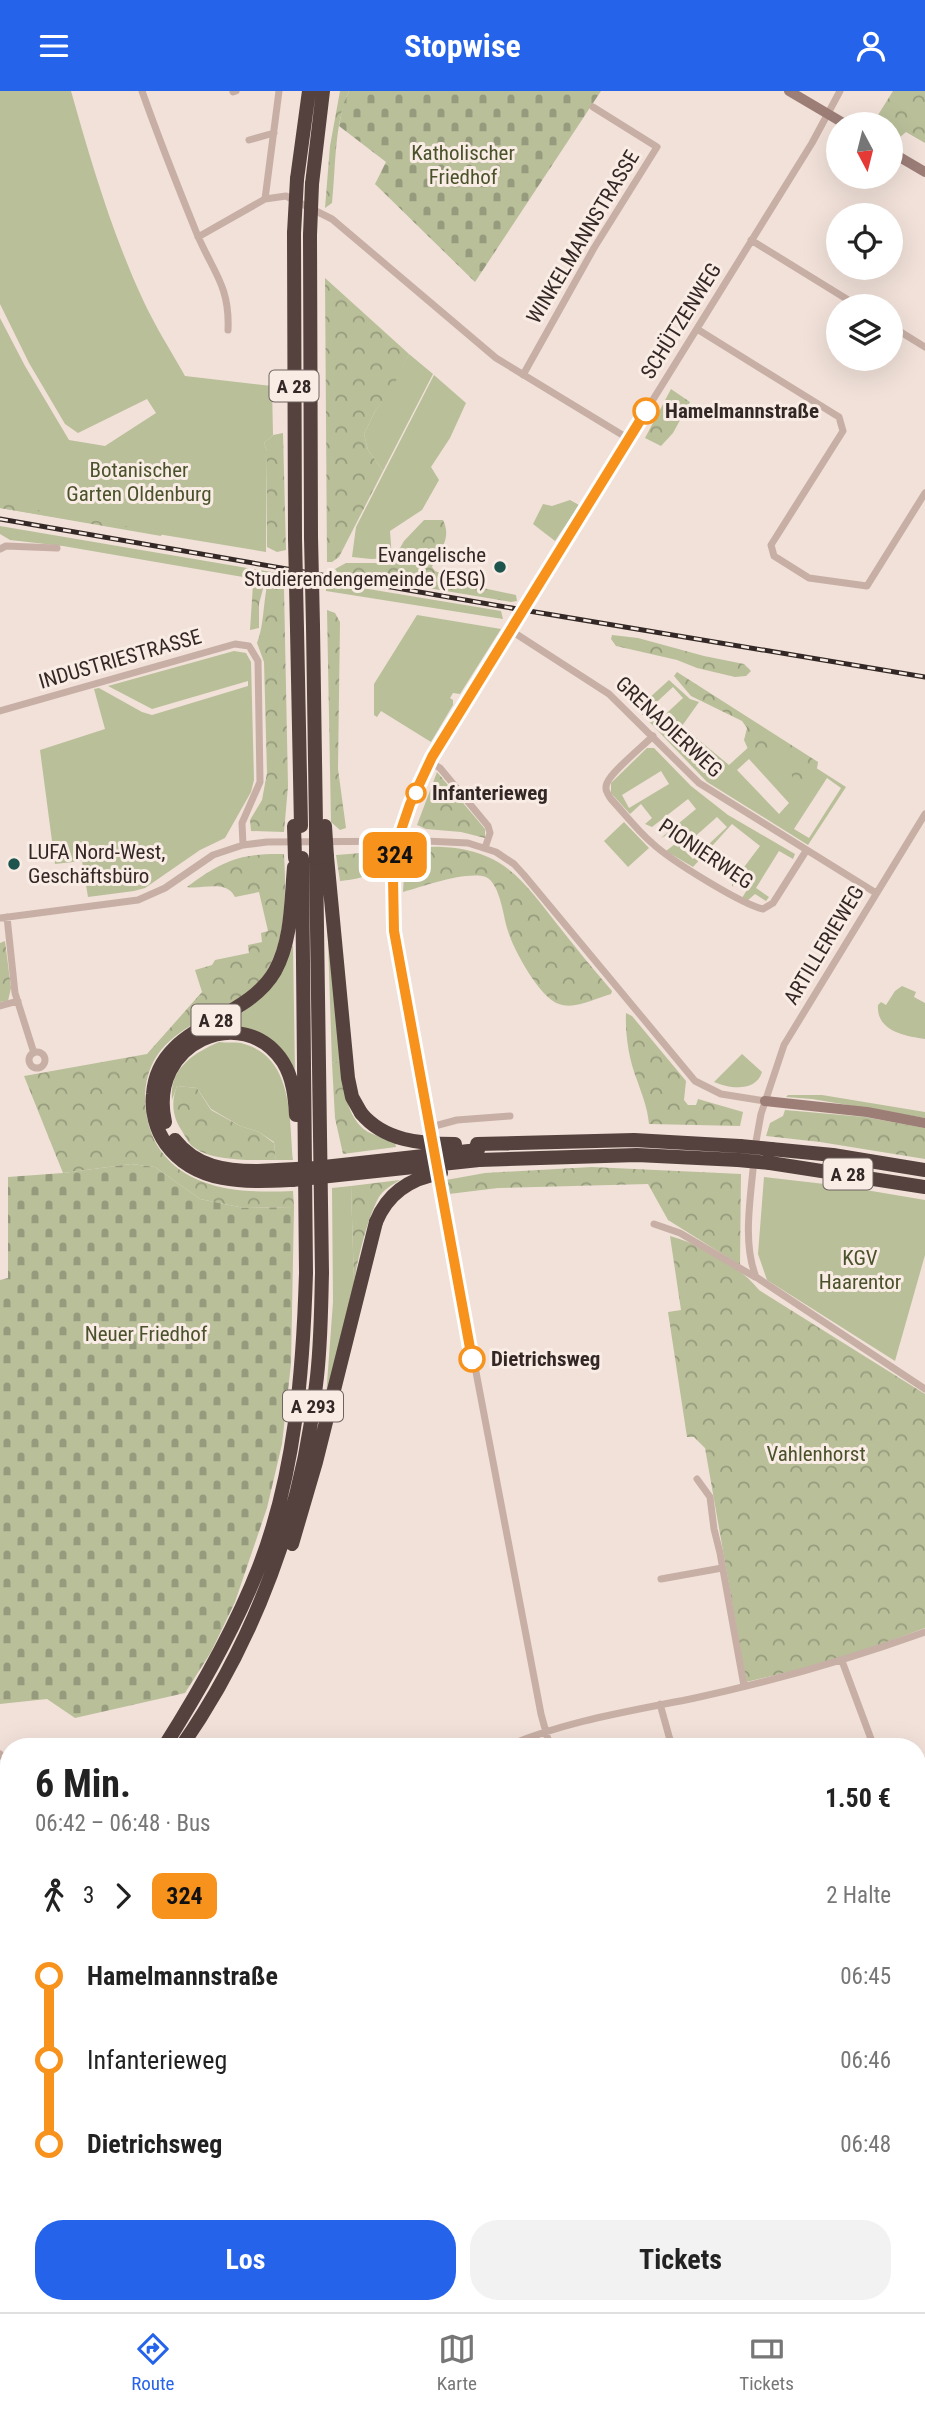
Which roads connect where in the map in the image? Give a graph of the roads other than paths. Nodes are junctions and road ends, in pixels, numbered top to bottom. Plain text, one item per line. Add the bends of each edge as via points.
1 (142, 91) edge
2 (279, 91) edge
3 (302, 91) edge
4 (309, 91) edge
5 (323, 91) edge
6 (331, 91) edge
7 (789, 91) edge
8 (841, 91) edge
9 (593, 107) dead end
10 (829, 112) edge
11 (826, 113) edge
12 (826, 117) edge
13 (274, 133) junction
14 (317, 133) junction
15 (249, 140) dead end
16 (301, 140) junction
17 (903, 159) edge
18 (925, 172) edge
19 (265, 199) junction
20 (198, 237) junction
21 (751, 240) junction
22 (839, 294) edge
23 (696, 329) junction
24 (228, 330) dead end
25 (903, 333) edge
26 (925, 347) edge
27 (523, 375) junction
28 (628, 439) junction
29 (925, 493) edge
30 (0, 548) edge
31 (57, 548) dead end
32 (510, 630) junction
33 (0, 711) edge
34 (653, 736) junction
35 (430, 762) junction
36 (925, 814) edge
37 (309, 826) junction
38 (397, 842) junction
39 (243, 845) junction
40 (485, 848) junction
41 (806, 851) junction
42 (310, 858) junction
43 (876, 893) junction
44 (3, 917) edge
45 (4, 938) edge
46 (18, 1001) junction
47 (1, 1006) edge
48 (34, 1052) dead end
49 (765, 1101) junction
50 (510, 1116) dead end
51 (925, 1123) edge
52 (431, 1127) junction
53 (545, 1143) joint
54 (739, 1153) junction
55 (479, 1155) junction
56 (771, 1156) junction
57 (305, 1160) junction
58 (925, 1170) edge
59 (258, 1176) junction
60 (925, 1187) edge
61 (654, 1224) dead end
62 (756, 1277) junction
63 (925, 1389) edge
64 (697, 1479) dead end
65 (722, 1568) junction
66 (660, 1579) dead end
67 (256, 1613) junction
68 (925, 1632) edge
69 (842, 1661) junction
70 (744, 1686) junction
71 (660, 1704) junction
72 (546, 1731) junction
73 (169, 1738) edge
74 (186, 1738) edge
75 (528, 1738) edge
76 (548, 1738) edge
77 (669, 1738) edge
78 (871, 1738) edge

1 - 20 street
2 - 13 street
3 - 16 highway via 298,113
4 - 16 highway, A 28
5 - 14 highway, A 28
6 - 14 highway
7 - 11 street
8 - 10 street, SCHÜTZENWEG
9 - 27 street, WINKELMANNSTRASSE via 657,147
12 - 21 street, SCHÜTZENWEG
13 - 15 street
13 - 19 street
14 - 37 highway, A 28, bridge via 310,235 311,537 315,747 323,768
16 - 37 highway, A 28, bridge via 294,233 295,538 301,809
17 - 18 street
19 - 20 street
19 - 27 street via 286,197 332,219 496,358
20 - 24 street via 223,285 229,305
21 - 22 street
21 - 23 street, SCHÜTZENWEG
23 - 28 street, SCHÜTZENWEG
23 - 29 street via 839,417 843,425 771,545 774,556 809,578 867,586
25 - 26 street
27 - 28 street
28 - 32 street, SCHÜTZENWEG
30 - 31 street
32 - 34 street, GRENADIERWEG via 609,694
32 - 35 street, SCHÜTZENWEG
33 - 39 street, INDUSTRIESTRASSE via 234,644 249,646 258,661 261,769 257,793 242,823
34 - 41 street, GRENADIERWEG via 699,783
34 - 41 street, PIONIERWEG via 606,786 608,795 654,846 713,884 764,909 773,903
35 - 38 street, SCHÜTZENWEG
35 - 40 street via 488,826
36 - 43 street, ARTILLERIEWEG
37 - 42 highway, A 28, bridge
37 - 42 highway, A 28, bridge
38 - 39 street
38 - 40 street via 457,842
38 - 52 street, SCHÜTZENWEG via 394,931
39 - 44 street via 213,855 165,888 138,900
40 - 49 street via 524,875 688,1076 721,1094
41 - 43 street, GRENADIERWEG
42 - 55 highway, A 28, bridge via 348,1078 361,1113 376,1128 401,1139
42 - 57 highway, A 293
42 - 59 highway, A 28 via 276,970 257,994 173,1047 159,1068 153,1090 157,1128 182,1162 225,1179
42 - 67 highway, A 293 via 322,1273 320,1348 299,1481 279,1554
43 - 49 street, ARTILLERIEWEG via 784,1045
44 - 45 street
45 - 46 street
46 - 47 street
46 - 48 street
49 - 51 street
49 - 62 street, ARTILLERIEWEG via 751,1201 750,1260
50 - 52 street
52 - 72 street, SCHÜTZENWEG via 444,1214
53 - 54 highway, A 28 via 647,1140
53 - 55 highway, A 293
54 - 55 highway, A 28 via 510,1159
54 - 56 highway, A 28, bridge
55 - 59 highway, A 293, bridge
55 - 67 highway, A 28, bridge via 396,1191 376,1222 302,1514 276,1584
56 - 58 highway, A 28 via 833,1155
56 - 60 highway, A 28
57 - 59 highway, A 293 via 298,1140 293,1088 282,1061 257,1039 241,1034 200,1040 179,1056 166,1078 163,1110 169,1132 183,1150 202,1162
57 - 73 highway, A 293 via 306,1273 300,1383 277,1511 237,1618
61 - 62 street via 680,1233
62 - 63 street
64 - 65 street via 710,1497
65 - 66 street
65 - 70 street
67 - 74 highway, A 293
68 - 69 street
69 - 70 street
69 - 78 street
70 - 71 street
71 - 72 street
71 - 77 street
72 - 75 street
72 - 76 street

